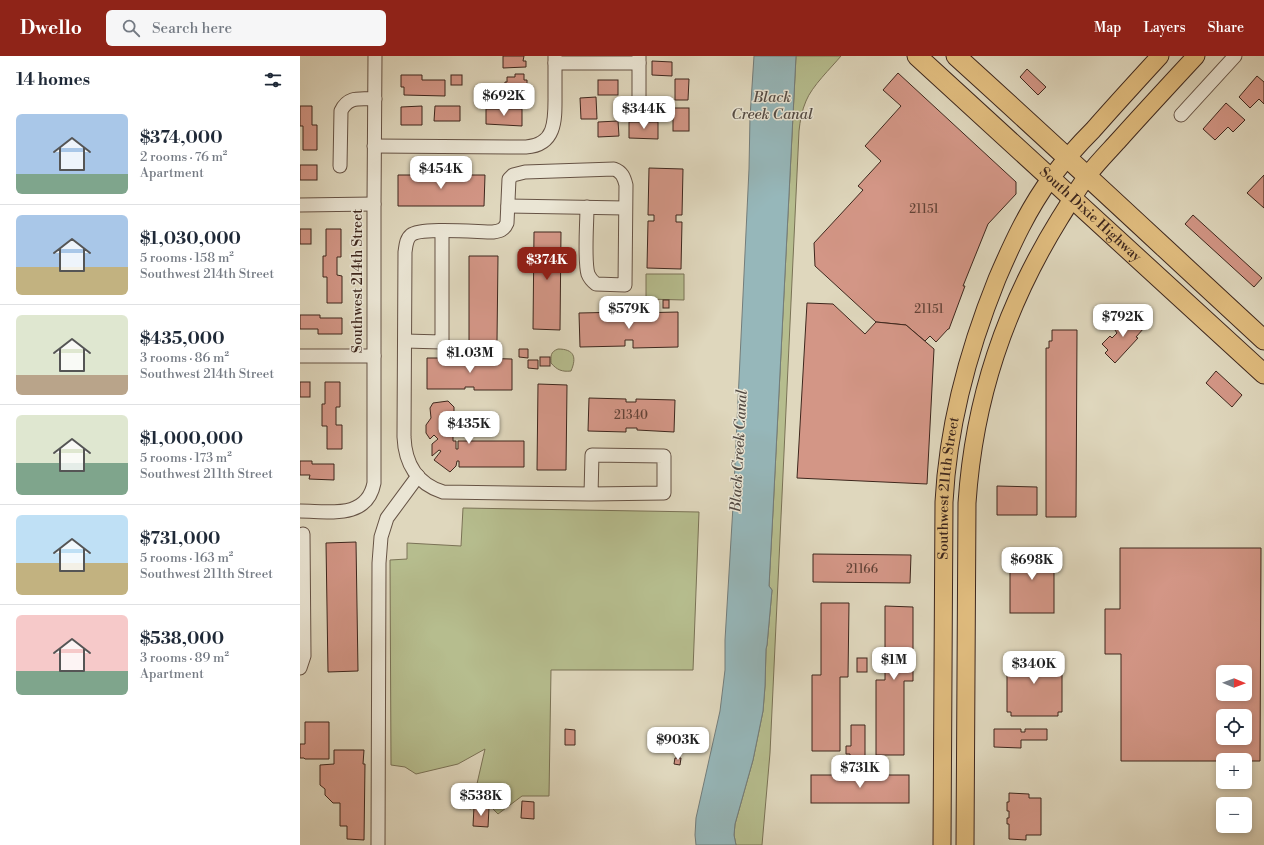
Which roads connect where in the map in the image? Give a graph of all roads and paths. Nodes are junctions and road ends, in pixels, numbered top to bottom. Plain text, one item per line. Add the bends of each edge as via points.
1 (375, 56) edge
2 (917, 56) edge
3 (956, 56) edge
4 (1160, 56) edge
5 (1196, 56) edge
6 (1235, 56) edge
7 (555, 60) edge
8 (639, 60) edge
9 (375, 98) junction
10 (639, 108) dead end
11 (1181, 115) dead end
12 (374, 146) junction
13 (1068, 158) junction
14 (340, 166) dead end
15 (1087, 176) junction
16 (1051, 178) junction
17 (1073, 198) junction
18 (374, 204) junction
19 (300, 205) edge
20 (508, 206) junction
21 (587, 207) junction
22 (625, 208) junction
23 (442, 231) junction
24 (1264, 340) edge
25 (405, 341) junction
26 (300, 356) edge
27 (374, 356) junction
28 (1264, 374) edge
29 (418, 476) junction
30 (591, 494) junction
31 (300, 511) edge
32 (304, 534) dead end
33 (302, 598) edge
34 (300, 668) edge
35 (378, 845) edge
36 (942, 845) edge
37 (965, 845) edge

1 - 9 street, Southwest 214th Street
2 - 16 highway, South Dixie Highway
3 - 13 highway, South Dixie Highway
4 - 13 main road, Southwest 211th Street
5 - 15 main road, Southwest 211th Street
6 - 11 street
7 - 8 street
7 - 12 street via 555,116 552,130 546,140 536,146
8 - 10 street
9 - 12 street, Southwest 214th Street
9 - 14 street via 354,99 343,106
12 - 18 street, Southwest 214th Street
13 - 15 highway, South Dixie Highway
13 - 16 main road, Southwest 211th Street
15 - 17 main road, Southwest 211th Street
15 - 24 highway, South Dixie Highway
16 - 17 highway, South Dixie Highway
16 - 36 main road, Southwest 211th Street via 1012,245 981,320 962,383 951,441 944,515
17 - 28 highway, South Dixie Highway
17 - 37 main road, Southwest 211th Street via 1037,257 1006,324 988,379 975,440 966,532
18 - 19 street
18 - 27 street, Southwest 214th Street
20 - 21 street
20 - 22 street via 509,179 516,173 609,169 619,171 624,179
20 - 23 street via 506,223 501,231
21 - 22 street
21 - 22 street via 589,276 596,284 624,285
23 - 25 street via 414,233 407,242
23 - 25 street via 442,342
25 - 29 street via 405,452 410,466
26 - 27 street
27 - 31 street, Southwest 214th Street via 374,483 371,494 355,509
29 - 30 street via 427,486 443,492
29 - 35 street via 386,518 381,537
30 - 30 street via 592,455 664,456 664,493
32 - 33 street
33 - 34 street via 304,656

